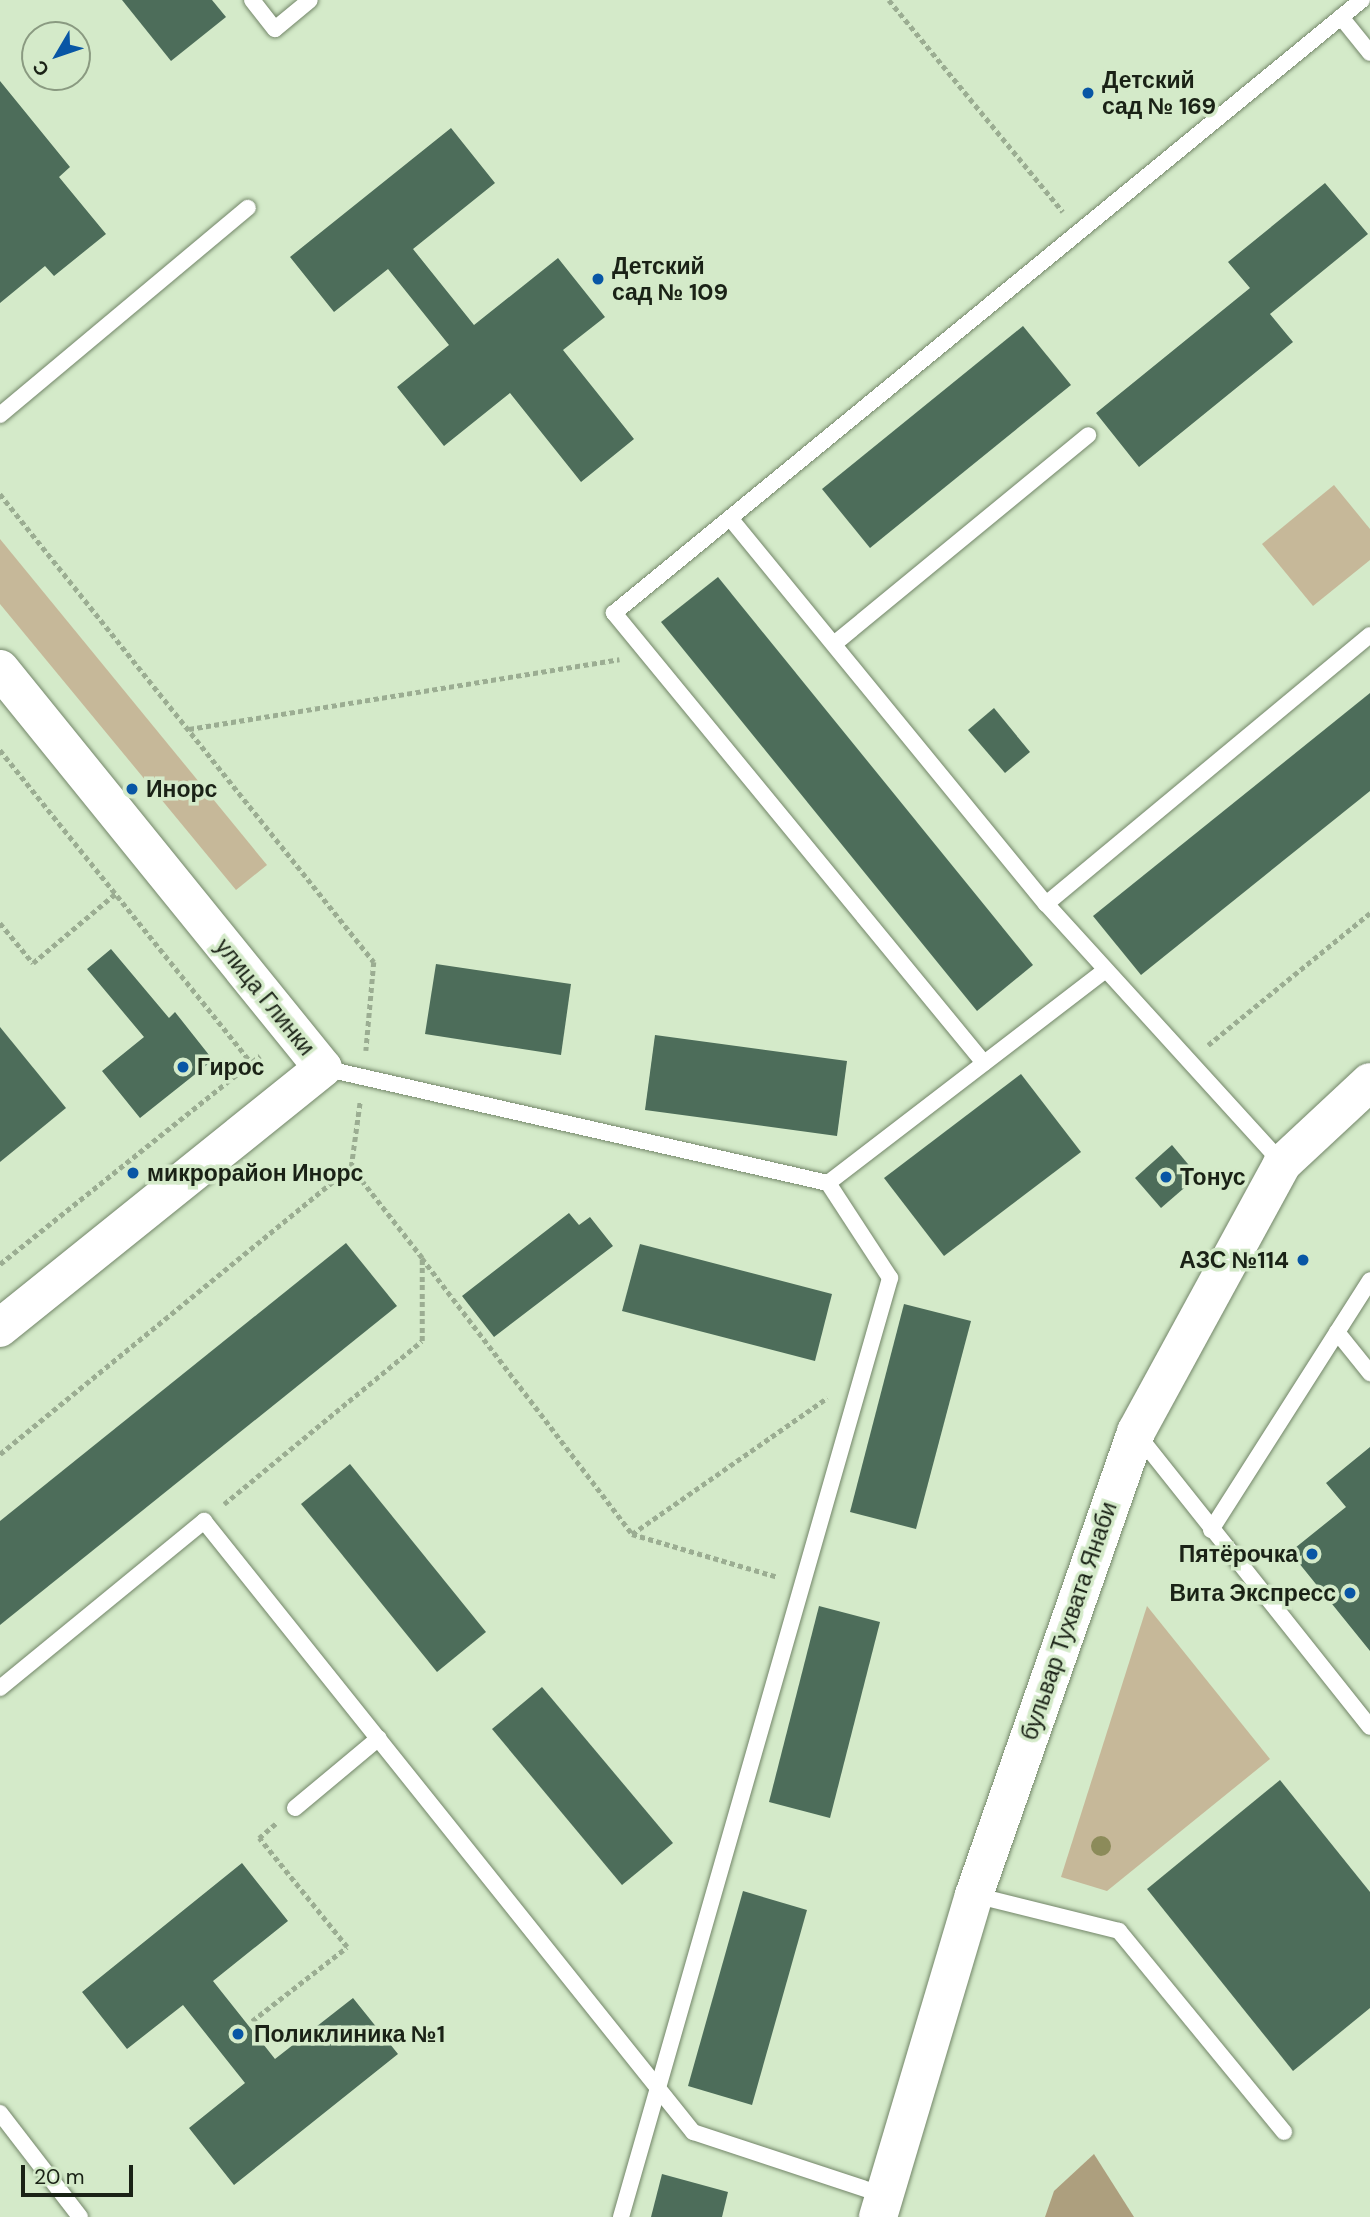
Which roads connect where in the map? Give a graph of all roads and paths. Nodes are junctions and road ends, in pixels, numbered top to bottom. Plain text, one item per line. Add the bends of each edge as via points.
1 (252, 0) edge
2 (310, 0) edge
3 (889, 0) edge
4 (1362, 0) edge
5 (1341, 17) junction
6 (1370, 52) edge
7 (248, 208) dead end
8 (1079, 232) junction
9 (0, 415) edge
10 (1088, 435) dead end
11 (730, 518) junction
12 (1370, 635) edge
13 (834, 644) junction
14 (644, 655) junction
15 (0, 669) edge
16 (188, 729) dead end
17 (0, 750) edge
18 (116, 893) junction
19 (1046, 904) junction
20 (1370, 914) edge
21 (0, 923) edge
22 (1104, 971) junction
23 (260, 1056) dead end
24 (1188, 1061) junction
25 (252, 1063) junction
26 (984, 1063) junction
27 (323, 1068) junction
28 (1370, 1082) edge
29 (1282, 1164) junction
30 (351, 1167) dead end
31 (828, 1183) junction
32 (422, 1258) junction
33 (0, 1264) edge
34 (1370, 1280) edge
35 (0, 1328) edge
36 (1337, 1332) junction
37 (863, 1373) junction
38 (1370, 1373) edge
39 (1136, 1432) junction
40 (204, 1521) junction
41 (1211, 1530) junction
42 (632, 1534) junction
43 (802, 1584) junction
44 (0, 1688) edge
45 (1370, 1727) edge
46 (379, 1738) junction
47 (295, 1808) joint
48 (974, 1895) junction
49 (253, 2021) dead end
50 (658, 2088) junction
51 (0, 2113) edge
52 (1284, 2132) dead end
53 (881, 2206) edge
54 (80, 2217) edge
55 (621, 2217) edge

1 - 2 lane via 275,29
3 - 8 path
4 - 5 lane
5 - 6 lane
5 - 8 lane
7 - 9 lane
8 - 11 lane
10 - 13 lane
11 - 13 lane
11 - 14 lane via 614,613
12 - 19 lane
13 - 19 lane
14 - 16 path
14 - 26 lane
15 - 27 main road, улица Глинки
17 - 18 path
18 - 21 path via 33,963
18 - 25 path
19 - 22 lane
20 - 24 path
22 - 24 lane
22 - 26 lane
23 - 25 path
24 - 29 lane
25 - 33 path
26 - 31 lane
27 - 31 lane
27 - 35 main road, улица Глинки
28 - 29 main road, бульвар Тухвата Янаби
29 - 39 main road, бульвар Тухвата Янаби
30 - 32 path
31 - 37 lane via 890,1278
32 - 40 path via 422,1342
32 - 42 path
34 - 36 lane
36 - 38 lane
36 - 41 lane
37 - 42 path
37 - 43 lane
39 - 41 lane
39 - 48 main road, бульвар Тухвата Янаби
40 - 44 lane
40 - 46 lane
41 - 45 lane
42 - 43 path
43 - 50 lane
46 - 47 lane
46 - 50 lane
47 - 49 path via 259,1838 347,1947
48 - 52 lane via 1119,1931
48 - 53 main road, бульвар Тухвата Янаби
50 - 53 lane via 693,2132
50 - 55 lane
51 - 54 lane

